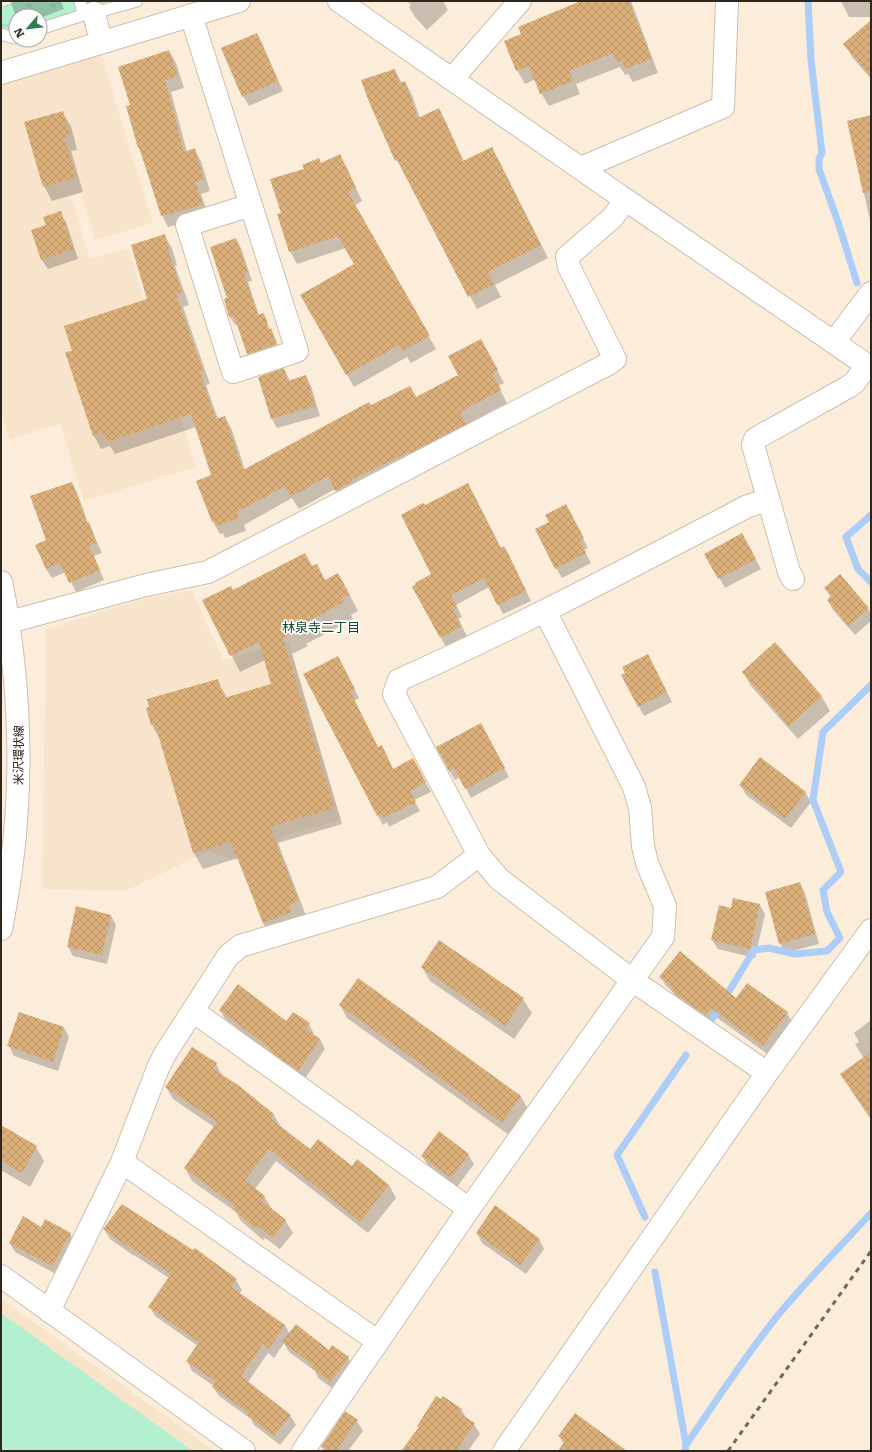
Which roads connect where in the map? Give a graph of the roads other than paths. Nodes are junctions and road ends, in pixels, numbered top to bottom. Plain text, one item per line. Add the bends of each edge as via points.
1 (136, 1) edge
2 (239, 1) edge
3 (339, 1) edge
4 (520, 1) edge
5 (727, 1) edge
6 (86, 10) edge
7 (191, 15) junction
8 (48, 27) edge
9 (101, 42) junction
10 (1, 73) edge
11 (452, 79) junction
12 (581, 168) junction
13 (626, 200) junction
14 (251, 205) junction
15 (871, 293) edge
16 (834, 342) junction
17 (869, 366) edge
18 (768, 500) junction
19 (793, 578) dead end
20 (1, 582) edge
21 (545, 611) junction
22 (9, 622) junction
23 (479, 856) junction
24 (1, 929) edge
25 (871, 930) edge
26 (632, 980) junction
27 (193, 1012) junction
28 (766, 1073) junction
29 (122, 1162) junction
30 (469, 1209) junction
31 (1, 1276) edge
32 (49, 1311) junction
33 (377, 1341) junction
34 (244, 1451) edge
35 (303, 1451) edge
36 (504, 1451) edge

1 - 6 lane
2 - 7 street
3 - 11 street
4 - 11 street
5 - 12 street via 723,107
6 - 8 lane
6 - 9 street
7 - 9 street
7 - 14 street
9 - 10 street
11 - 12 street
12 - 13 street
13 - 16 street
13 - 22 street via 612,218 567,257 568,267 615,359 608,364 208,572 146,585
14 - 14 street via 297,351 233,372 187,225
15 - 16 street
16 - 17 street
17 - 18 street via 848,387 755,439 753,445
18 - 19 street
18 - 21 street via 748,506
20 - 22 street, 米沢環状線
21 - 23 street via 399,680 394,694
21 - 26 street via 634,787 640,808 647,863 664,906 663,938
22 - 24 street, 米沢環状線 via 17,695 19,745 13,853
23 - 26 street via 499,879
23 - 27 street via 437,887 240,946 228,956
25 - 28 street
26 - 28 street
26 - 30 street
27 - 29 street via 158,1068
27 - 30 street
28 - 36 street
29 - 32 street
29 - 33 street
30 - 33 street
31 - 32 street
32 - 34 street
33 - 35 street

